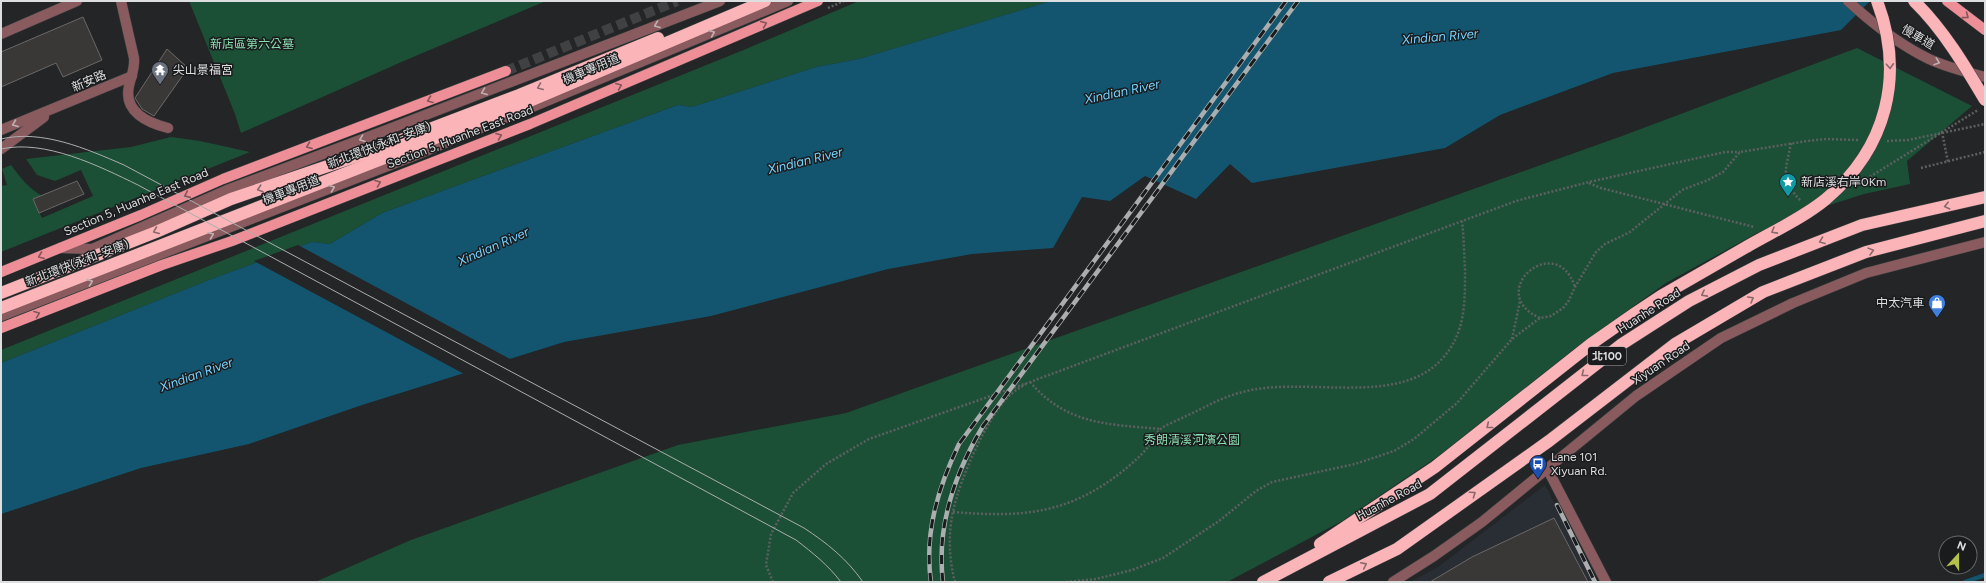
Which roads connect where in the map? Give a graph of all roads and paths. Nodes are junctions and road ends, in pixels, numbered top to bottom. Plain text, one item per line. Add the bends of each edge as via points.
1 (77, 1) edge
2 (121, 1) edge
3 (720, 1) edge
4 (743, 1) edge
5 (764, 1) edge
6 (788, 1) edge
7 (818, 1) edge
8 (1848, 1) edge
9 (1877, 1) edge
10 (1914, 1) edge
11 (1947, 1) edge
12 (1985, 30) edge
13 (1, 34) edge
14 (506, 70) tunnel mouth
15 (132, 76) junction
16 (1985, 77) edge
17 (1985, 100) edge
18 (1985, 106) edge
19 (55, 108) junction
20 (1985, 124) edge
21 (168, 128) dead end
22 (1, 130) edge
23 (1942, 132) junction
24 (1865, 140) dead end
25 (1881, 141) dead end
26 (1791, 143) junction
27 (1, 149) edge
28 (1740, 152) junction
29 (1985, 152) edge
30 (1948, 162) junction
31 (1921, 168) dead end
32 (1862, 181) dead end
33 (1589, 182) junction
34 (1985, 197) edge
35 (1802, 203) dead end
36 (1664, 205) junction
37 (1462, 221) junction
38 (1985, 221) edge
39 (1757, 227) dead end
40 (1985, 242) edge
41 (60, 248) junction
42 (1, 272) edge
43 (1575, 287) junction
44 (1, 293) edge
45 (1520, 300) junction
46 (1, 308) edge
47 (1, 316) edge
48 (1540, 318) junction
49 (1, 328) edge
50 (1512, 339) junction
51 (1030, 382) junction
52 (1161, 429) junction
53 (1548, 470) junction
54 (953, 512) junction
55 (1266, 581) edge
56 (773, 582) edge
57 (954, 582) edge
58 (1066, 582) edge
59 (1329, 582) edge
60 (1393, 582) edge
61 (1606, 582) edge

1 - 13 street
2 - 15 street via 134,58
3 -> 41 street, 機車專用道 via 227,190 92,249
4 -> 44 highway, 新北環快(永和-安康) via 519,95 370,152 231,199 156,232
5 - 46 highway, 新北環快(永和-安康) via 524,103
47 -> 6 street, 機車專用道 via 421,154
49 -> 7 main road, Section 5, Huanhe East Road via 530,124
8 -> 16 street, 慢車道, bridge via 1900,43 1929,59
9 -> 55 highway, bridge via 1885,23 1891,75 1887,102 1878,132 1850,177 1805,214 1639,310 1591,344 1435,467
10 - 17 highway, bridge via 1962,62
11 -> 12 main road
14 -> 41 main road, Section 5, Huanhe East Road via 223,179
15 - 19 street, 新安路
15 - 21 street via 128,86 128,98 134,110 150,124
18 - 32 path, bridge
19 -> 22 street, 新安路
19 - 27 street, 新安路
20 - 23 path
23 - 25 path via 1908,140
23 - 30 path
24 - 26 path via 1826,139
26 - 28 path
26 - 35 path via 1785,170 1787,182 1793,194
28 - 33 path via 1725,152
28 - 36 path via 1723,172 1682,190
29 - 30 path
30 - 31 path
33 - 36 path via 1601,188
33 - 37 path via 1516,201
34 -> 55 highway, Huanhe Road / 北100 via 1862,226 1759,265 1689,301 1622,344 1430,494
36 - 39 path
36 - 43 path via 1630,232 1605,244 1596,252
37 - 51 path
37 - 52 path via 1465,303 1462,321 1455,340 1443,358 1428,372 1407,382 1385,387 1276,386 1240,392
59 -> 38 highway, 北100 via 1397,549 1549,440 1675,344 1763,292 1866,252
40 - 53 street, Xiyuan Road via 1866,273 1793,303 1721,338 1636,396
41 -> 42 main road, Section 5, Huanhe East Road
43 - 45 path via 1567,271 1550,263 1541,264 1525,273 1519,291
43 - 48 path via 1563,308 1551,316
45 - 48 path via 1531,314
45 - 50 path
48 - 50 path
50 - 58 path via 1458,403 1414,439 1394,451 1336,470 1272,482 1256,491 1219,522 1163,558 1132,570 1096,579
51 - 52 path via 1043,397 1061,409 1084,419
51 - 54 path via 1010,395 987,426 964,476
51 - 56 path via 869,439 826,464 793,492 771,534 766,565
52 - 54 path via 1146,449 1115,477 1083,497 1044,511 997,515
53 - 60 street, Xiyuan Road via 1482,522
53 - 61 street
54 - 57 path via 950,542

